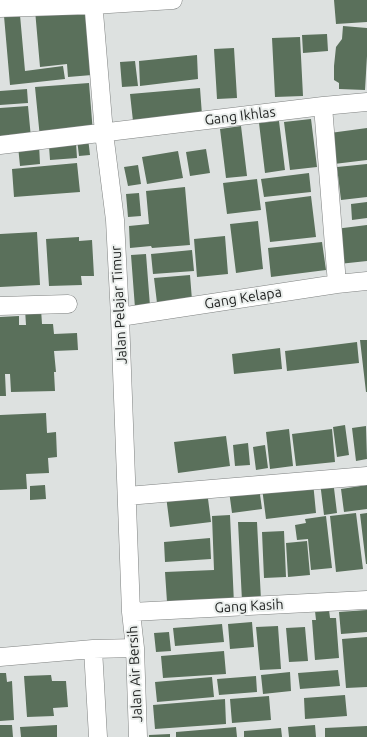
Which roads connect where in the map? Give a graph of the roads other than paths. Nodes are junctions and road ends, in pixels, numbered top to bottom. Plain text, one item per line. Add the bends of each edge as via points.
1 (173, 0) edge
2 (94, 2) edge
3 (0, 8) edge
4 (367, 102) edge
5 (323, 106) junction
6 (108, 132) junction
7 (0, 145) edge
8 (367, 281) edge
9 (337, 284) junction
10 (68, 304) dead end
11 (0, 306) edge
12 (120, 317) junction
13 (367, 476) edge
14 (127, 496) junction
15 (367, 600) edge
16 (131, 612) junction
17 (134, 648) junction
18 (93, 649) junction
19 (0, 657) edge
20 (98, 737) edge
21 (138, 737) edge

1 - 2 street
2 - 3 street
2 - 6 street, Jalan Pelajar Timur
4 - 5 street, Gang Ikhlas
5 - 6 street, Gang Ikhlas
5 - 9 street
6 - 7 street, Gang Ikhlas
6 - 12 street, Jalan Pelajar Timur
8 - 9 street, Gang Kelapa
9 - 12 street, Gang Kelapa
10 - 11 street
12 - 14 street, Jalan Pelajar Timur
13 - 14 street
14 - 16 street, Jalan Pelajar Timur
15 - 16 street, Gang Kasih
16 - 17 street, Jalan Air Bersih
17 - 18 street
17 - 21 street, Jalan Air Bersih
18 - 19 street
18 - 20 street

